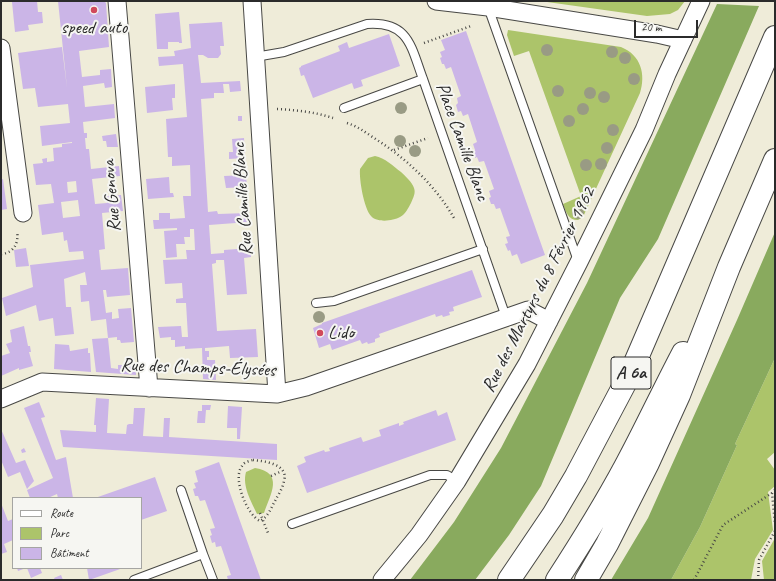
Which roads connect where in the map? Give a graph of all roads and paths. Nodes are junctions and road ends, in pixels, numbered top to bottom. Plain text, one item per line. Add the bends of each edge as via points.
1 (117, 1) edge
2 (252, 1) edge
3 (436, 1) edge
4 (701, 1) edge
5 (488, 7) junction
6 (471, 26) dead end
7 (775, 37) edge
8 (683, 40) junction
9 (1, 48) edge
10 (411, 48) junction
11 (255, 57) junction
12 (423, 79) junction
13 (259, 108) junction
14 (344, 108) dead end
15 (336, 119) dead end
16 (343, 121) dead end
17 (442, 134) junction
18 (394, 150) junction
19 (775, 160) edge
20 (454, 219) dead end
21 (20, 220) joint
22 (483, 249) junction
23 (1, 254) edge
24 (579, 262) junction
25 (729, 267) junction
26 (316, 303) dead end
27 (506, 317) junction
28 (549, 321) junction
29 (148, 388) junction
30 (277, 394) junction
31 (1, 399) edge
32 (282, 471) junction
33 (272, 476) dead end
34 (457, 481) junction
35 (181, 490) dead end
36 (775, 490) edge
37 (772, 493) junction
38 (260, 513) dead end
39 (262, 520) junction
40 (292, 524) dead end
41 (775, 524) edge
42 (775, 531) edge
43 (268, 533) dead end
44 (203, 554) junction
45 (134, 580) edge
46 (213, 580) edge
47 (382, 580) edge
48 (510, 580) edge
49 (557, 580) edge
50 (586, 580) edge
51 (694, 580) edge
52 (758, 580) edge

1 - 29 street, Rue Genova
2 - 11 street, Rue Camille Blanc
3 - 5 street
4 - 8 street, Rue des Martyrs du 8 Février 1962
5 - 8 street
5 - 24 lane
6 - 10 path
7 - 48 highway, A 6a via 631,372 576,476
8 - 24 street, Rue des Martyrs du 8 Février 1962 via 644,130
9 - 21 street
10 - 11 lane via 406,37 398,30 379,23 367,24 284,52
10 - 12 lane
11 - 13 street, Rue Camille Blanc
12 - 14 lane, Place Camille Blanc
12 - 17 lane, Place Camille Blanc
13 - 15 path via 298,110
13 - 30 street, Rue Camille Blanc
16 - 18 path, Place Camille Blanc
17 - 18 path
17 - 22 lane, Place Camille Blanc
18 - 20 path, Place Camille Blanc via 427,181
19 - 25 highway, A 6a
21 - 23 path via 17,244 9,252
22 - 26 lane via 334,301
22 - 27 lane, Place Camille Blanc
24 - 28 street, Rue des Martyrs du 8 Février 1962
25 - 49 highway via 625,466
25 - 50 highway, A 6a via 679,395 607,544
27 - 28 street, Rue des Champs-Élysées via 528,310
27 - 30 street, Rue des Champs-Élysées via 306,387
28 - 34 street, Rue des Martyrs du 8 Février 1962 via 527,364
29 - 30 street, Rue des Champs-Élysées
29 - 31 street, Rue des Champs-Élysées via 42,382
32 - 33 path
32 - 39 path via 285,481 270,511
32 - 39 path via 277,465 265,461 253,460 242,466 242,495 250,512 256,519
34 - 40 lane via 447,475 430,475
34 - 47 street, Rue des Martyrs du 8 Février 1962 via 419,535
35 - 44 lane
36 - 37 path
37 - 41 path
37 - 51 path via 723,525
38 - 39 path
39 - 43 path
42 - 52 path via 759,560
44 - 45 lane
44 - 46 lane

